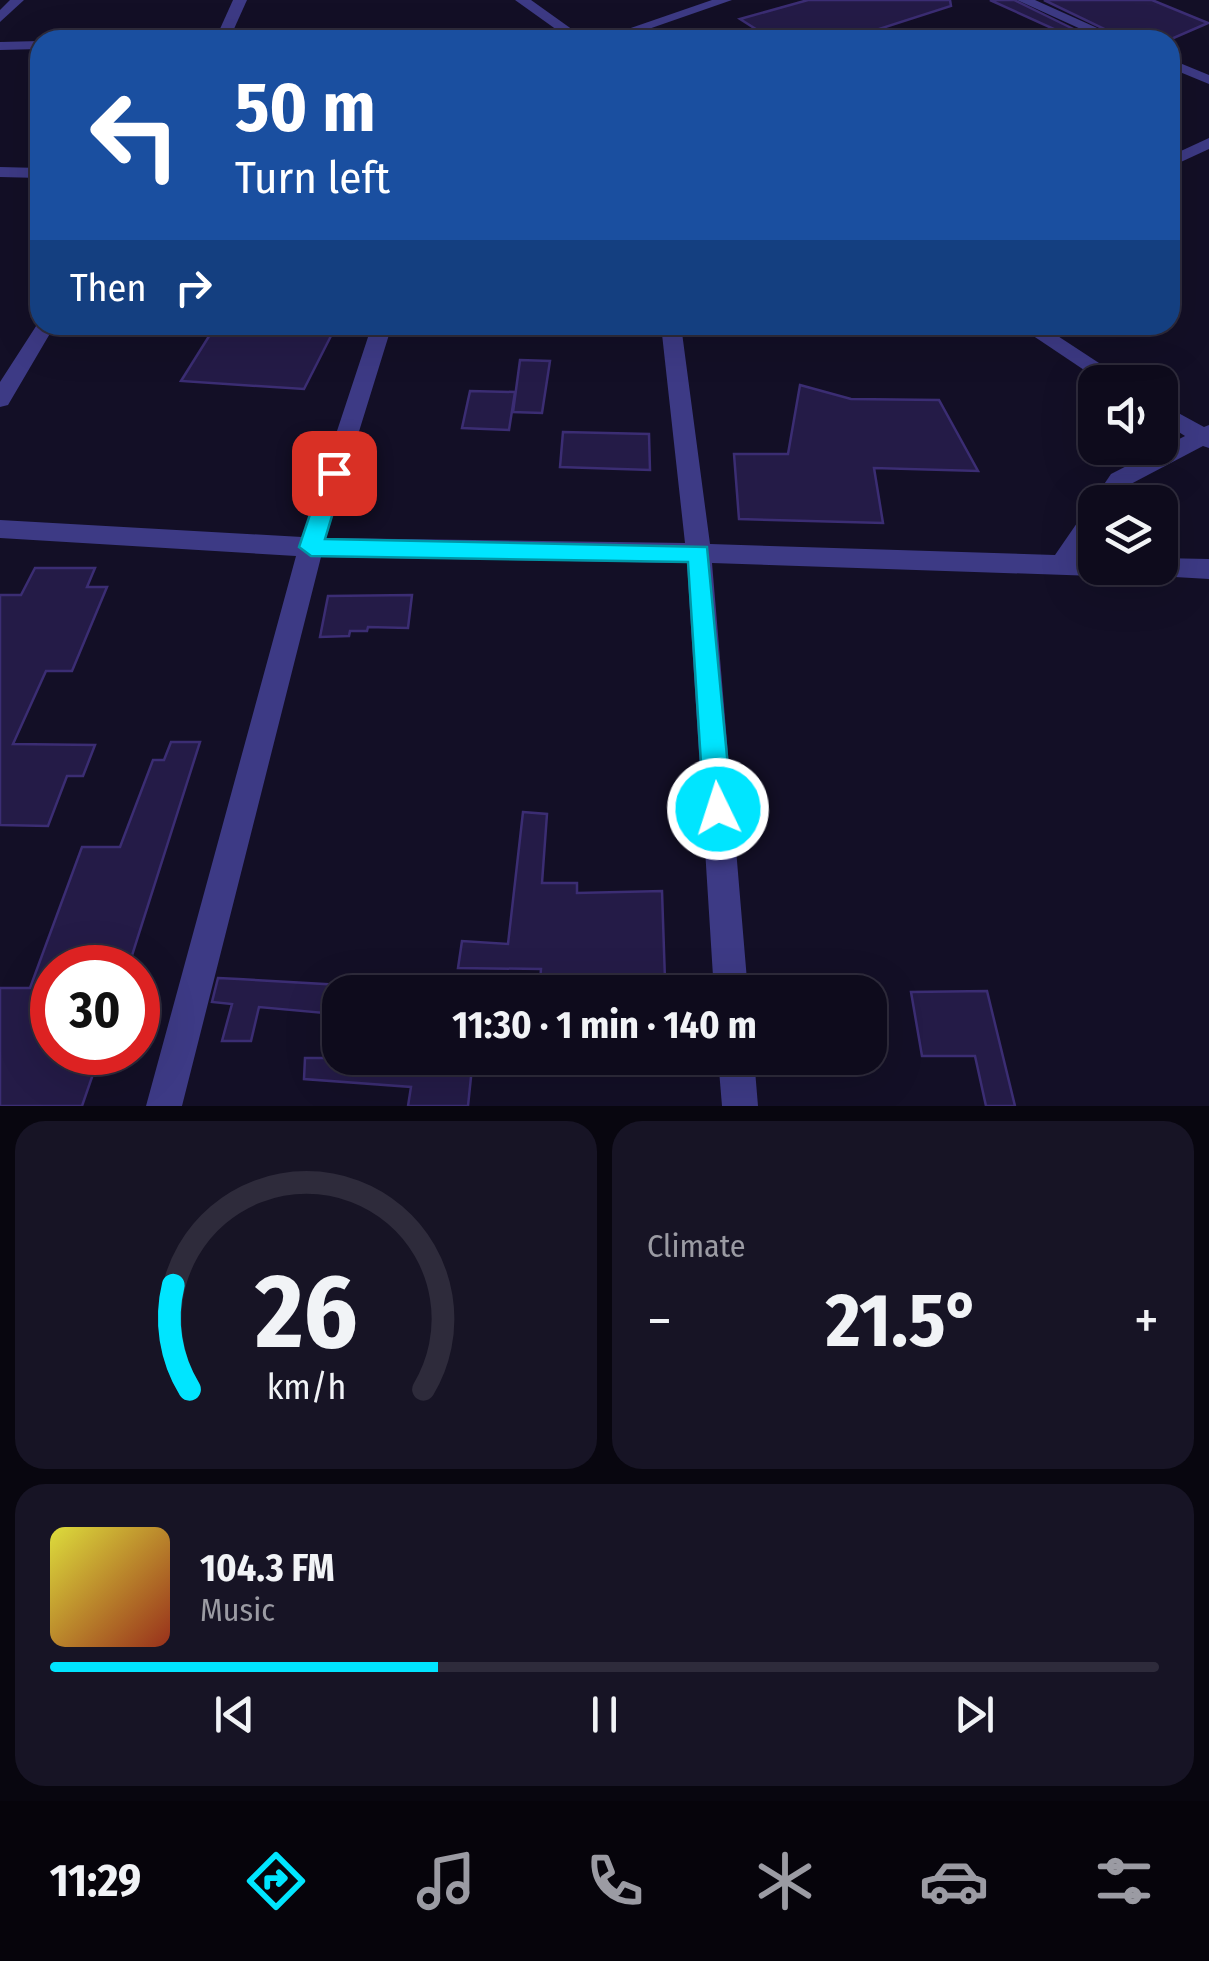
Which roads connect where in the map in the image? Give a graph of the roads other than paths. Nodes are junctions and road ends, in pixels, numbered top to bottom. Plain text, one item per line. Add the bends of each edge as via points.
1 (16, 0) edge
2 (240, 0) edge
3 (522, 0) edge
4 (725, 0) edge
5 (1024, 0) edge
6 (0, 18) edge
7 (226, 30) edge
8 (566, 30) edge
9 (634, 30) edge
10 (1094, 30) edge
11 (30, 45) edge
12 (0, 46) edge
13 (1180, 67) edge
14 (1209, 80) edge
15 (1209, 143) edge
16 (1180, 157) edge
17 (0, 172) edge
18 (30, 174) edge
19 (40, 335) edge
20 (379, 335) edge
21 (672, 335) edge
22 (1043, 335) edge
23 (1091, 365) edge
24 (0, 400) edge
25 (1178, 420) edge
26 (1207, 436) edge
27 (1116, 485) edge
28 (0, 529) edge
29 (1078, 541) edge
30 (311, 547) junction
31 (699, 553) junction
32 (1062, 565) junction
33 (1078, 565) edge
34 (1178, 568) edge
35 (1209, 569) edge
36 (730, 975) edge
37 (737, 1075) edge
38 (164, 1106) edge
39 (740, 1106) edge

1 - 6 street
2 - 7 street
3 - 8 street
4 - 9 street
5 - 10 street
11 - 12 street
13 - 14 street
15 - 16 street
17 - 18 street
19 - 24 street
20 - 30 street
21 - 31 street
22 - 23 street
25 - 26 street
26 - 27 street
28 - 30 street
29 - 32 street
30 - 31 street
30 - 38 street
31 - 32 street
31 - 36 street
32 - 33 street
34 - 35 street
37 - 39 street

